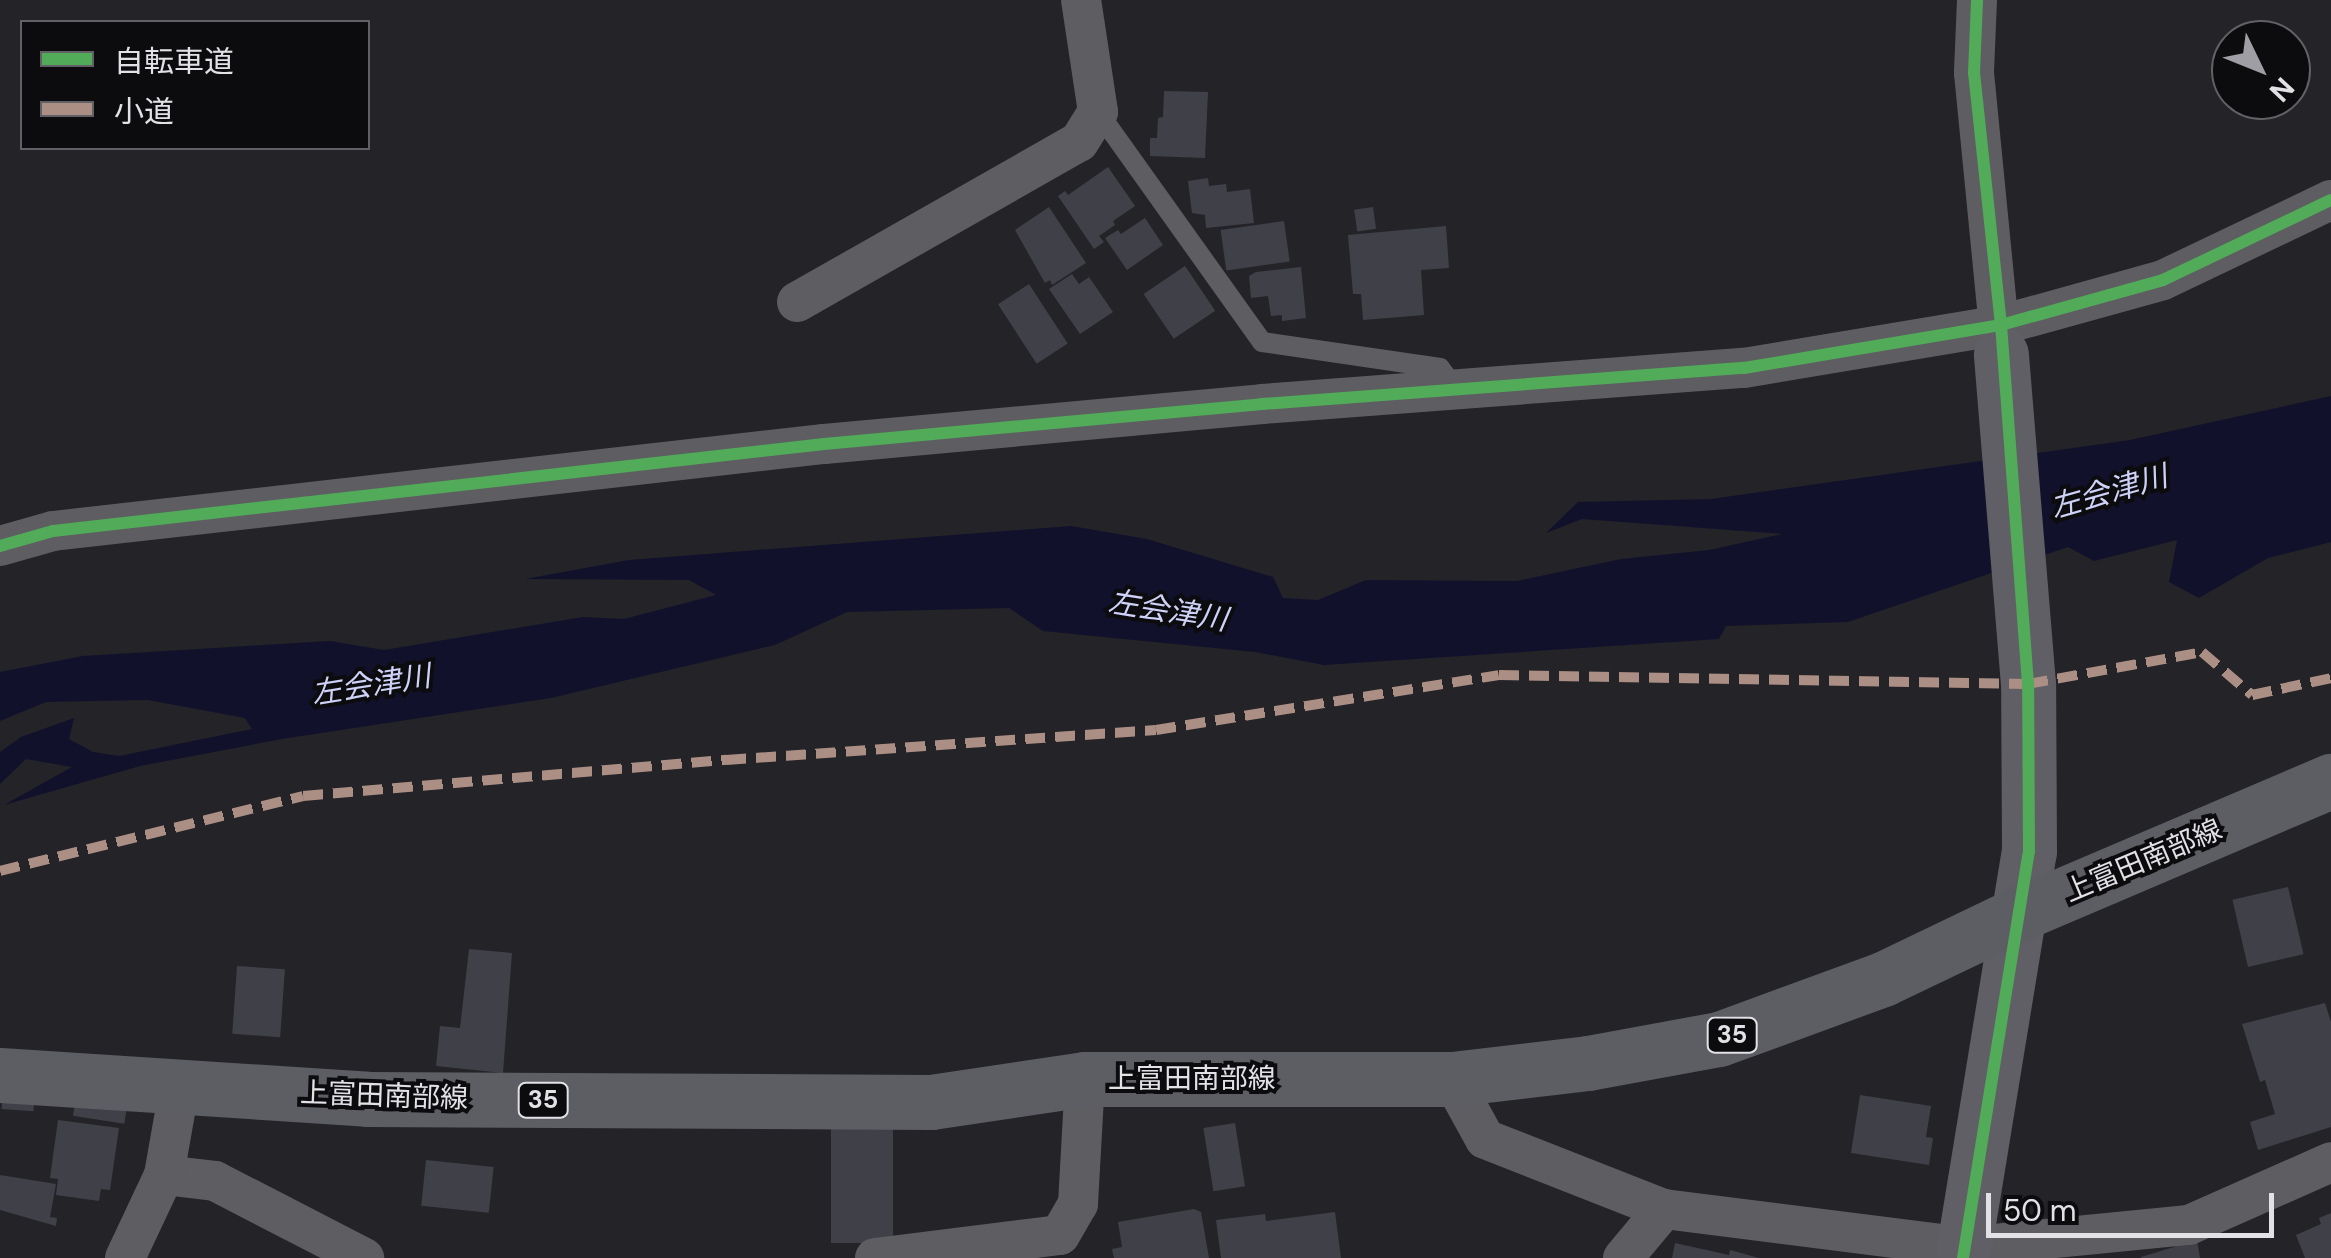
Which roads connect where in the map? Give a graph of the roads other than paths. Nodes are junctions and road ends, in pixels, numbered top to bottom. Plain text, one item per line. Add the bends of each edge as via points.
1 (1081, 0) edge
2 (1977, 0) edge
3 (1098, 112) junction
4 (2331, 200) edge
5 (796, 302) dead end
6 (2001, 340) junction
7 (1456, 389) junction
8 (0, 546) edge
9 (2331, 781) edge
10 (2021, 913) junction
11 (0, 1075) edge
12 (1085, 1079) junction
13 (1452, 1079) junction
14 (180, 1084) junction
15 (2331, 1162) edge
16 (164, 1175) junction
17 (1664, 1209) junction
18 (1963, 1252) edge
19 (124, 1258) edge
20 (364, 1258) edge
21 (875, 1258) edge
22 (1623, 1258) edge

1 - 3 street
2 - 6 street via 1974,73
3 - 5 street via 1078,142
3 - 7 lane via 1262,342 1440,368
4 - 6 street via 2163,280
6 - 7 street
6 - 10 street via 2026,652 2029,852
7 - 8 street via 824,444 53,532
9 - 10 main road, 上富田南部線 / 35
10 - 13 main road, 上富田南部線 / 35 via 1883,980 1720,1039
10 - 18 street
11 - 14 main road, 上富田南部線 / 35
12 - 13 main road, 上富田南部線 / 35
12 - 14 main road, 上富田南部線 / 35 via 931,1102 367,1099
12 - 21 street via 1078,1204 1060,1236
13 - 17 street via 1484,1139
14 - 16 street
15 - 18 street via 2189,1225
16 - 19 street
16 - 20 street via 215,1181
17 - 18 street
17 - 22 street

